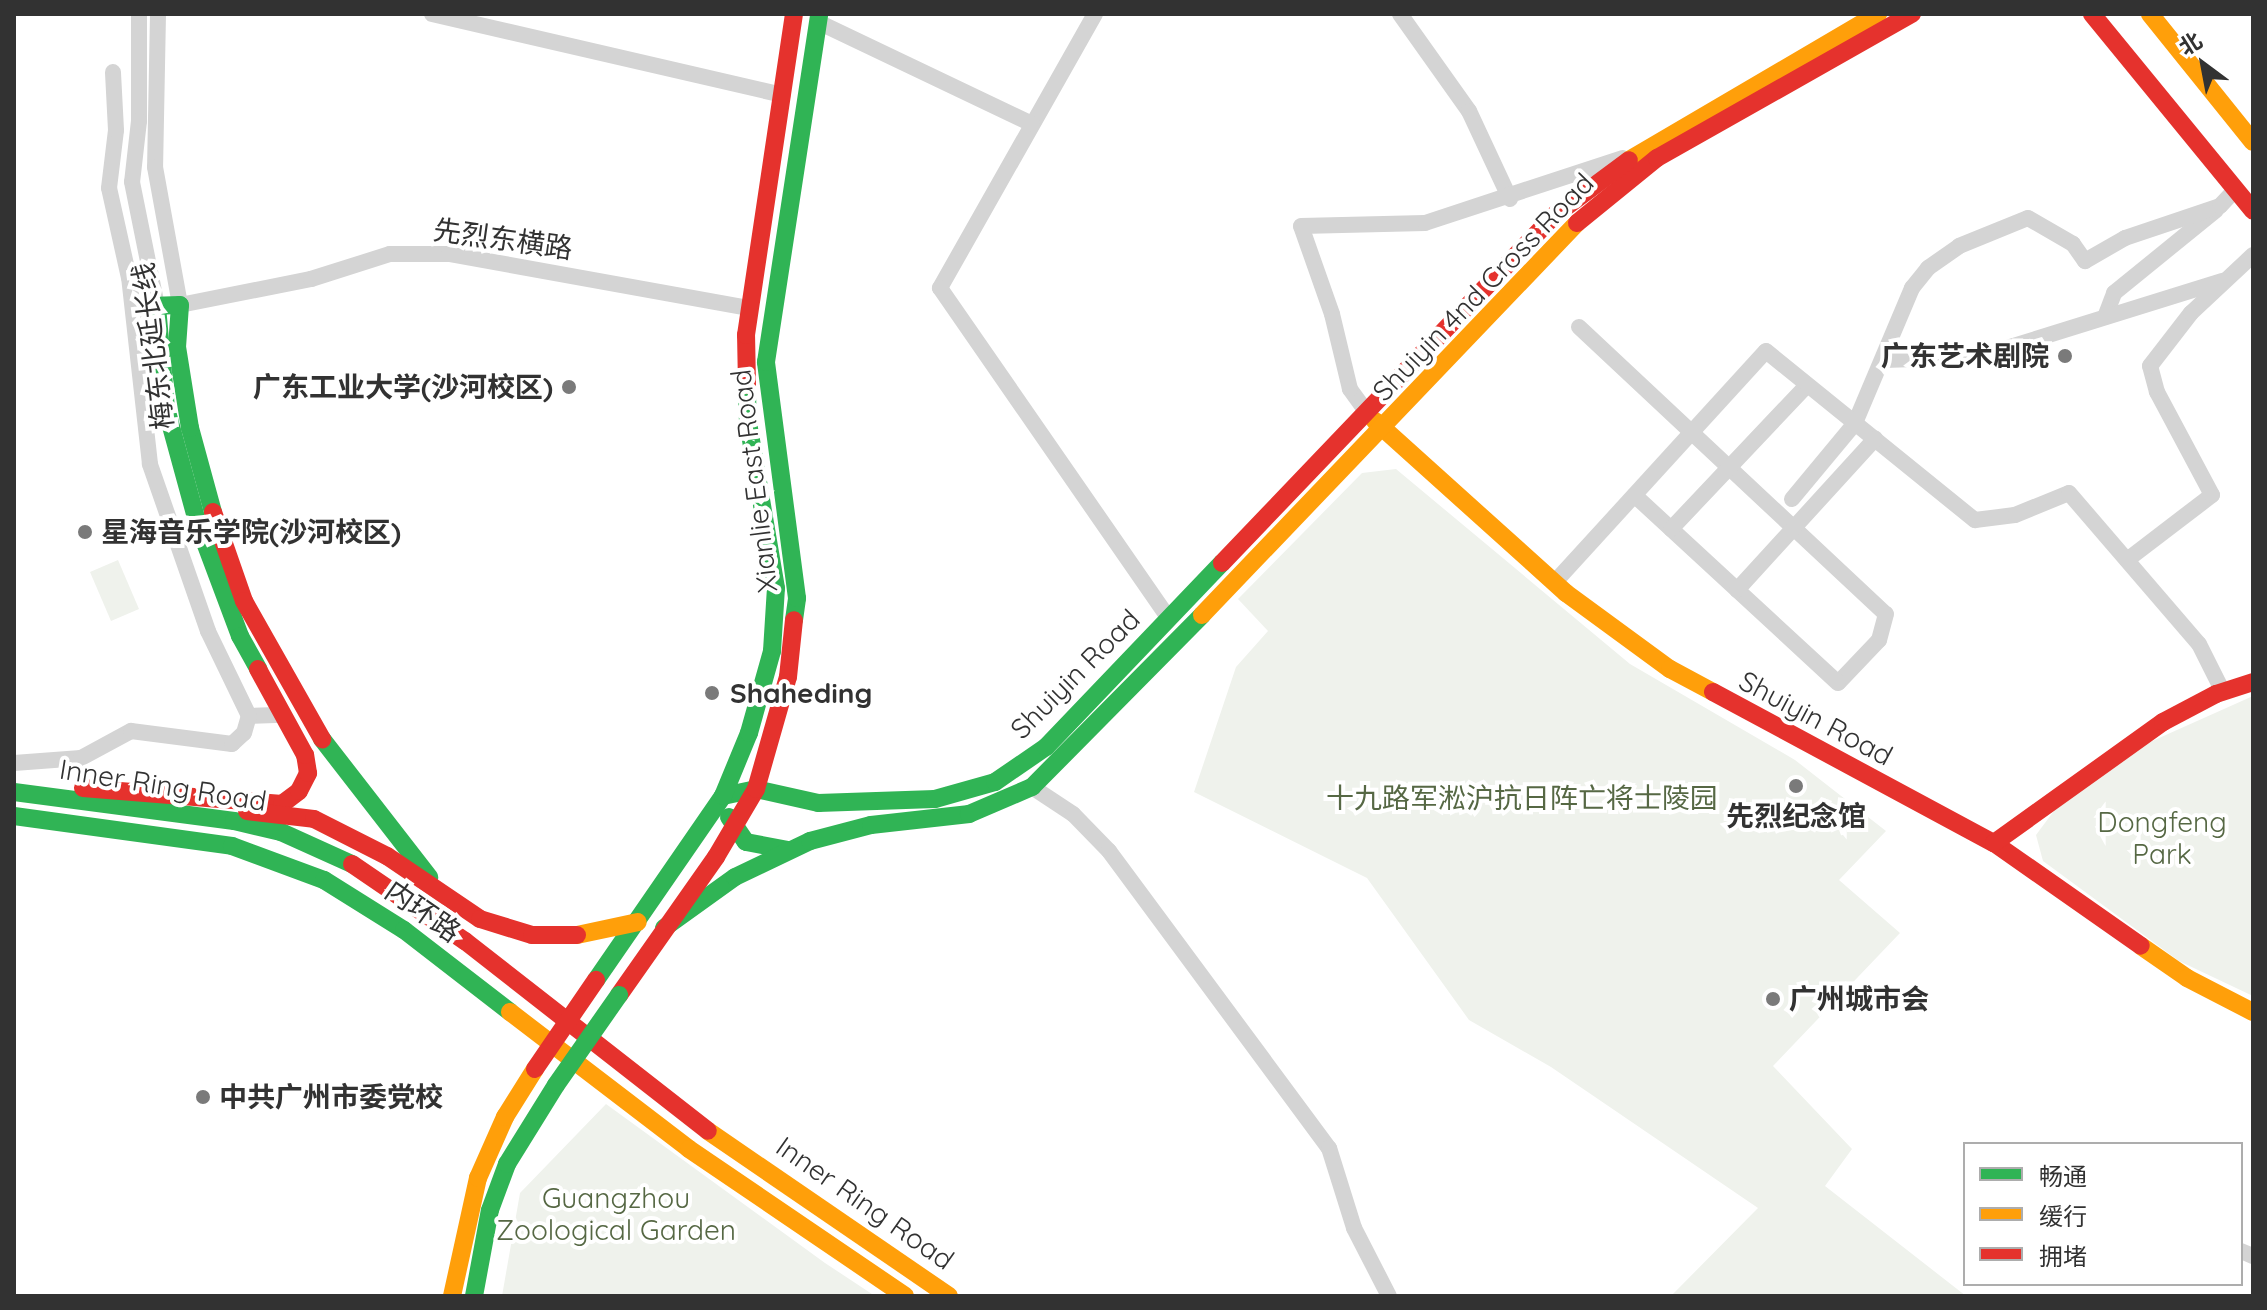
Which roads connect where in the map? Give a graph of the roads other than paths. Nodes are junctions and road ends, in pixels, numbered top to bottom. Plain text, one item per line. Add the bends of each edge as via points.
1 (432, 14) edge
2 (794, 14) edge
3 (1095, 14) edge
4 (1400, 14) edge
5 (1878, 14) edge
6 (1912, 14) edge
7 (2092, 14) edge
8 (2150, 14) edge
9 (818, 18) edge
10 (139, 22) edge
11 (158, 22) edge
12 (787, 71) junction
13 (113, 72) dead end
14 (812, 74) junction
15 (783, 95) junction
16 (1032, 124) junction
17 (2231, 142) edge
18 (1627, 157) junction
19 (132, 182) junction
20 (109, 188) junction
21 (2245, 188) edge
22 (1510, 199) junction
23 (2220, 206) junction
24 (2253, 211) edge
25 (2253, 255) edge
26 (2230, 278) junction
27 (180, 305) junction
28 (157, 306) junction
29 (749, 308) junction
30 (2105, 317) junction
31 (1579, 327) dead end
32 (1884, 360) junction
33 (1807, 385) junction
34 (1368, 414) junction
35 (1855, 423) junction
36 (1383, 430) junction
37 (1690, 434) junction
38 (1875, 439) junction
39 (1730, 467) junction
40 (1634, 495) junction
41 (1792, 499) dead end
42 (1794, 528) junction
43 (1671, 529) junction
44 (2127, 560) junction
45 (1554, 583) junction
46 (1737, 590) junction
47 (1169, 619) junction
48 (2253, 682) edge
49 (2223, 692) junction
50 (283, 715) junction
51 (249, 716) junction
52 (14, 763) edge
53 (14, 781) edge
54 (1032, 787) junction
55 (756, 789) junction
56 (14, 792) edge
57 (723, 796) junction
58 (119, 803) junction
59 (14, 816) edge
60 (733, 828) junction
61 (1994, 843) junction
62 (789, 850) junction
63 (638, 922) junction
64 (664, 928) junction
65 (465, 941) joint
66 (2253, 1012) edge
67 (749, 1156) junction
68 (457, 1266) junction
69 (478, 1268) junction
70 (452, 1296) edge
71 (474, 1296) edge
72 (905, 1296) edge
73 (949, 1296) edge
74 (1389, 1296) edge

1 - 15 street
2 - 12 main road, Xianlie East Road
3 - 16 street
4 - 22 street via 1469,111
5 - 18 main road, Shuiyin 4nd Cross Road
6 - 36 main road, Shuiyin 4nd Cross Road via 1657,158 1610,194 1567,232
7 - 17 main road
8 - 17 main road
9 - 14 main road, Xianlie East Road
9 - 16 street
10 - 11 street
10 - 19 street, 梅东北延长线 via 139,121
11 - 27 street, 梅东北延长线 via 155,167
12 - 14 main road
12 - 15 main road, Xianlie East Road
13 - 20 street via 116,130
14 - 55 main road, Xianlie East Road via 776,268 766,362 795,562 795,634 780,712
15 - 29 main road, Xianlie East Road
16 - 47 street via 940,288
17 - 21 main road
18 - 22 street
18 - 34 main road, Shuiyin 4nd Cross Road via 1555,215
19 - 20 street
19 - 28 street, 梅东北延长线
20 - 51 street via 129,278 150,464 208,631
21 - 23 street
21 - 24 main road
22 - 34 street via 1425,223 1301,226 1332,314 1350,389
23 - 30 street via 2114,293
23 - 32 street via 2125,238 2085,261 2073,244 2028,218 1990,231 1928,268 1912,288
25 - 26 street
26 - 30 street
26 - 44 street via 2191,313 2150,366 2157,392 2212,495
27 - 28 main road, 先烈东横路
27 - 29 street, 先烈东横路 via 311,279 390,254 449,254
27 - 67 main road, 梅东北延长线 via 177,347 188,415 216,524 244,601 322,739 427,875 636,1066
28 - 50 main road, 梅东北延长线 via 166,408 184,480 240,636
29 - 57 main road, Xianlie East Road via 746,409 776,612 764,685
30 - 32 street via 1978,357
31 - 37 street
32 - 35 street
33 - 35 street
33 - 37 street via 1766,351
33 - 39 street
34 - 36 main road, Shuiyin Road
34 - 47 main road, Shuiyin Road
35 - 38 street
35 - 41 street
36 - 45 main road, Shuiyin Road
36 - 54 main road, Shuiyin Road
37 - 39 street
37 - 40 street
38 - 42 street
38 - 44 street via 1975,520 2015,515 2069,493
39 - 42 street
39 - 43 street
40 - 43 street
40 - 45 street
42 - 46 street
42 - 46 street via 1886,614 1879,640 1851,675 1838,683
43 - 46 street
44 - 49 street via 2199,644
45 - 61 main road, Shuiyin Road via 1612,630 1709,693
47 - 55 main road, Shuiyin Road via 1046,747 995,782 935,799 826,803
48 - 49 main road
49 - 61 main road via 2136,740
50 - 51 street
50 - 53 main road, 梅东北延长线 via 305,755 308,773 299,791 282,804
51 - 52 street via 244,733 232,744 131,731 81,758
54 - 62 main road, Shuiyin Road via 969,814 852,828
54 - 74 street via 1073,814 1109,851 1329,1148 1354,1228
55 - 57 main road, Shuiyin Road
55 - 60 main road, Xianlie East Road
56 - 58 main road, Inner Ring Road
57 - 60 main road
57 - 63 main road, Xianlie East Road
58 - 63 main road, bridge via 314,819 354,834 480,919 532,935 577,935
58 - 65 main road, Inner Ring Road via 234,821 303,840 366,870
59 - 72 main road, Inner Ring Road via 220,844 324,880 415,938 689,1149
60 - 62 main road via 754,845
60 - 64 main road, Xianlie East Road
61 - 66 main road, Shuiyin Road via 2187,978
62 - 64 main road, Shuiyin Road via 735,877
63 - 68 main road, Xianlie East Road, bridge via 535,1069 486,1157
64 - 69 main road, Xianlie East Road, bridge via 507,1164
65 - 67 main road, 内环路 via 671,1104
67 - 73 main road, Inner Ring Road
68 - 69 main road
68 - 70 main road, Xianlie East Road
69 - 71 main road, Xianlie East Road

